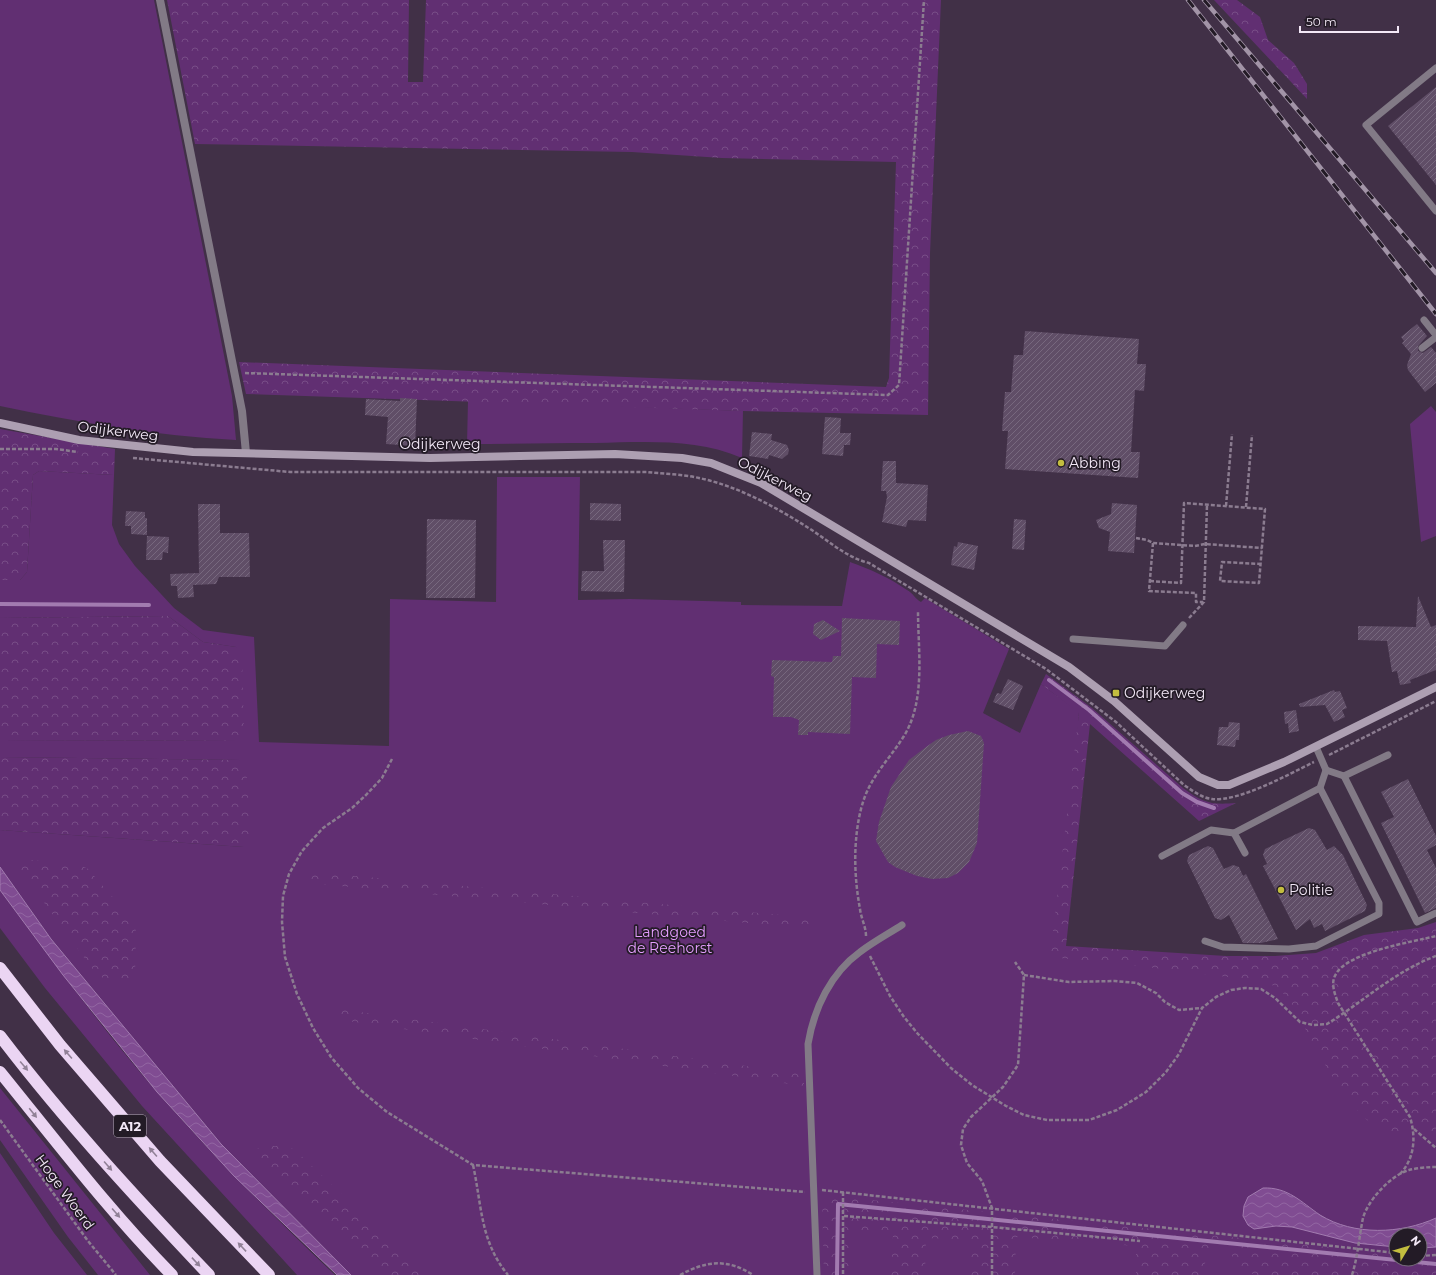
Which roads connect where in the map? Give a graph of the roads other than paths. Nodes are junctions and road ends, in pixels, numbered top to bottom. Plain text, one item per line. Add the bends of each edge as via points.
1 (160, 0) edge
2 (1436, 68) edge
3 (1436, 211) edge
4 (1424, 320) dead end
5 (1436, 336) edge
6 (1422, 348) dead end
7 (0, 423) edge
8 (246, 453) junction
9 (1183, 625) road end
10 (1073, 639) dead end
11 (1436, 687) edge
12 (1316, 747) junction
13 (1388, 755) dead end
14 (1326, 770) junction
15 (1344, 776) junction
16 (1320, 788) junction
17 (1234, 833) junction
18 (1245, 853) dead end
19 (1162, 856) dead end
20 (1436, 913) edge
21 (902, 925) dead end
22 (1205, 941) dead end
23 (0, 968) edge
24 (0, 1036) edge
25 (0, 1072) edge
26 (172, 1275) edge
27 (209, 1275) edge
28 (269, 1275) edge
29 (816, 1275) edge

1 - 8 street via 242,411
2 - 3 lane via 1366,125
4 - 5 lane
5 - 6 lane
7 - 8 street, Odijkerweg via 80,440 193,452
8 - 12 street, Odijkerweg via 430,458 615,454 682,458 711,463 760,483 1068,667 1114,701 1199,777 1218,785 1229,785
9 - 10 lane via 1165,646
11 - 12 street, Odijkerweg
12 - 14 lane
13 - 15 lane
14 - 15 lane
14 - 16 lane
15 - 20 lane via 1417,922
16 - 17 lane
16 - 22 lane via 1379,903 1379,914 1316,946 1288,949 1223,947
17 - 18 lane
17 - 19 lane via 1211,830
21 - 29 lane via 866,947 847,963 826,990 818,1005 810,1032 808,1044
28 -> 23 highway, A12 via 160,1161 60,1045
24 -> 27 highway via 85,1140
25 -> 26 highway via 76,1166

